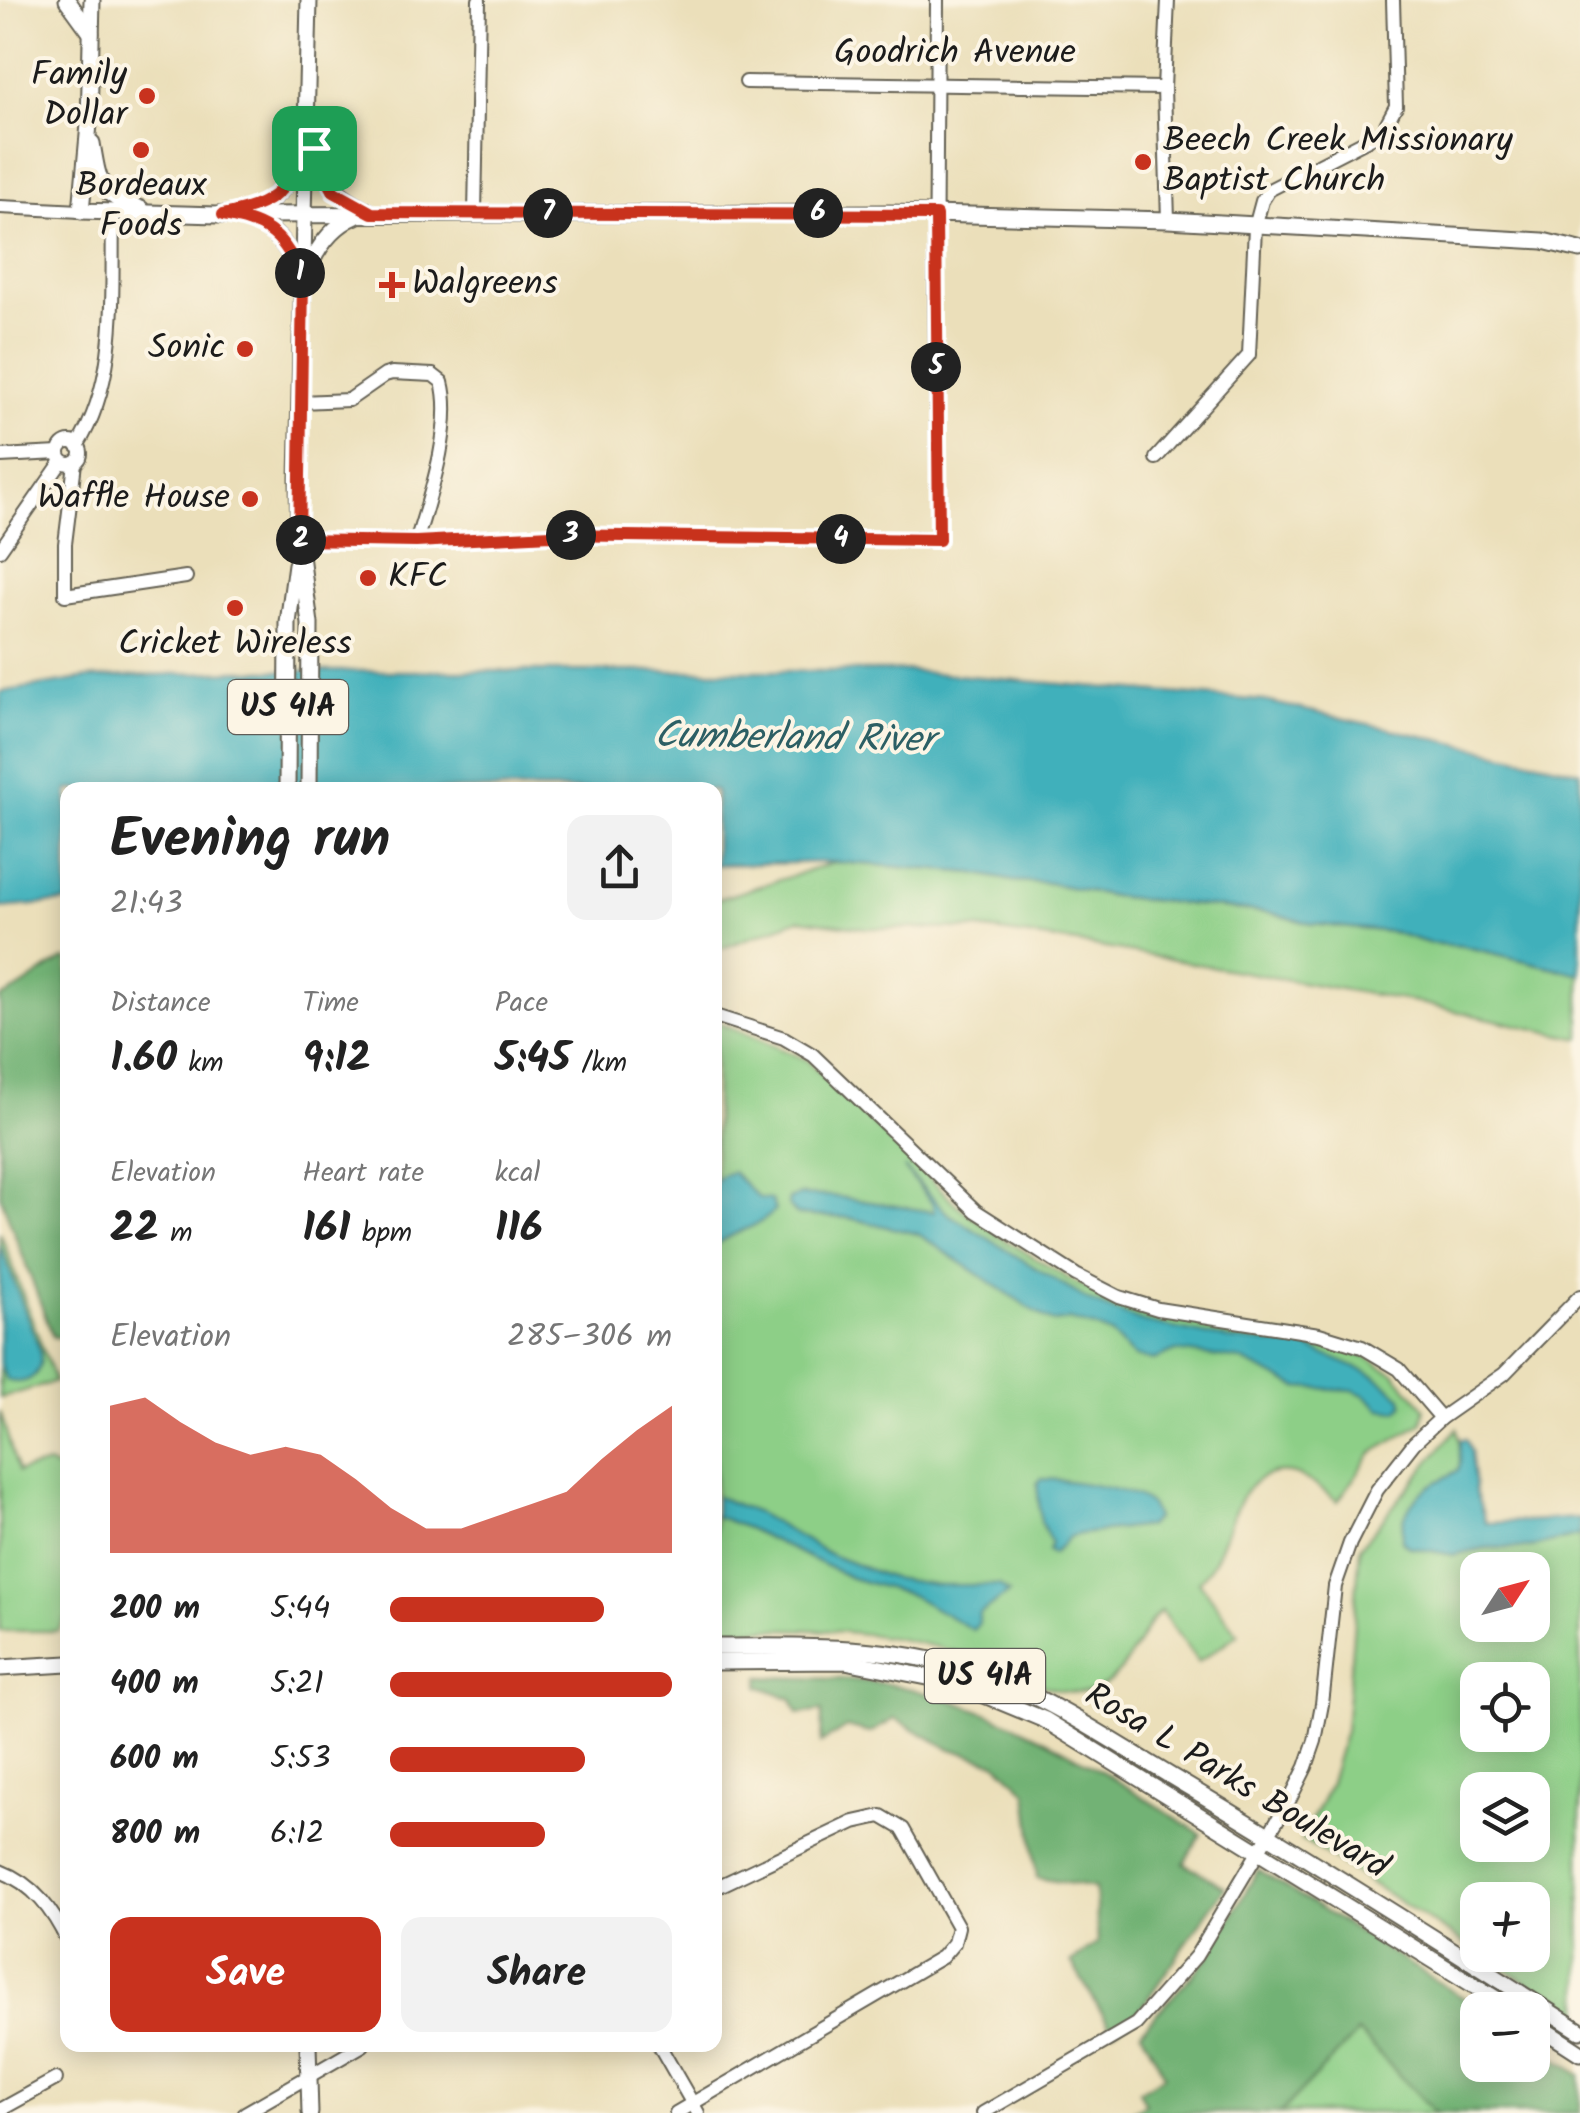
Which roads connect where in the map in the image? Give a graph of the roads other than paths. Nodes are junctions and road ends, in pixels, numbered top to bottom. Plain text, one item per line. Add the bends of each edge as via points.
1 (67, 0) edge
2 (92, 0) edge
3 (310, 0) edge
4 (479, 0) edge
5 (937, 0) edge
6 (1168, 0) edge
7 (1393, 0) edge
8 (91, 34) junction
9 (746, 82) dead end
10 (937, 85) junction
11 (1164, 88) junction
12 (307, 122) junction
13 (88, 124) junction
14 (0, 207) edge
15 (81, 211) junction
16 (372, 213) junction
17 (113, 214) junction
18 (154, 214) junction
19 (305, 214) junction
20 (475, 214) junction
21 (223, 215) junction
22 (936, 215) junction
23 (1168, 220) junction
24 (1254, 227) junction
25 (1580, 250) edge
26 (303, 280) junction
27 (300, 402) junction
28 (0, 456) edge
29 (1156, 458) dead end
30 (65, 459) junction
31 (299, 540) junction
32 (416, 542) junction
33 (0, 550) edge
34 (186, 578) dead end
35 (287, 782) edge
36 (309, 782) edge
37 (722, 1018) edge
38 (1580, 1296) edge
39 (1441, 1418) junction
40 (722, 1647) edge
41 (722, 1662) edge
42 (60, 1664) edge
43 (0, 1668) edge
44 (1270, 1834) junction
45 (1260, 1850) junction
46 (0, 1871) edge
47 (722, 1885) edge
48 (60, 1928) edge
49 (1485, 1992) edge
50 (1580, 2031) edge
51 (1550, 2033) edge
52 (308, 2052) edge
53 (351, 2052) edge
54 (664, 2052) edge
55 (1580, 2052) edge
56 (308, 2076) junction
57 (56, 2079) dead end
58 (695, 2108) edge
59 (0, 2110) edge
60 (245, 2113) edge
61 (310, 2113) edge
62 (676, 2113) edge
63 (982, 2113) edge

1 - 8 main road
2 - 8 main road
3 - 12 main road, US 41A
4 - 20 street
5 - 10 street
6 - 11 street
7 - 24 street via 1396,106 1382,132 1269,190
8 - 13 main road
9 - 10 street, Goodrich Avenue
10 - 11 street, Goodrich Avenue
10 - 22 street
11 - 23 street
12 - 16 main road via 334,192
12 - 19 main road, US 41A
12 - 21 main road via 283,188 257,208
13 - 15 main road
13 - 18 main road via 103,189
14 - 15 street
15 - 17 main road
16 - 19 main road
16 - 20 main road
16 - 26 main road via 331,234
17 - 18 main road
17 - 30 street via 104,376 80,454
18 - 21 main road
19 - 21 main road
19 - 26 main road, US 41A
20 - 22 main road
21 - 26 main road via 271,229
22 - 23 main road
22 - 32 street via 939,540 551,535
23 - 24 main road
24 - 25 main road via 1543,241
24 - 29 street via 1249,355
26 - 27 main road, US 41A
27 - 31 main road, US 41A
27 - 32 street via 350,400 392,373 442,382 440,458
28 - 30 street
30 - 33 street
30 - 34 street via 65,595
31 - 32 street
31 - 35 main road, US 41A via 288,623
31 - 36 main road, US 41A via 310,624
37 - 39 street via 813,1055 976,1212 1100,1288 1158,1309 1362,1347 1399,1368
38 - 39 street via 1504,1374
39 - 44 street via 1396,1462 1350,1543 1330,1604 1316,1741
40 - 44 main road, Rosa L Parks Boulevard / US 41A via 846,1646 958,1667 1040,1698
41 - 45 main road, Rosa L Parks Boulevard / US 41A via 844,1661 953,1682 1045,1720
42 - 43 main road
44 - 45 street
44 - 50 main road, Rosa L Parks Boulevard / US 41A
45 - 49 main road, Rosa L Parks Boulevard / US 41A
45 - 63 street via 1196,1956 1148,2014
46 - 48 street via 37,1895
47 - 58 street via 854,1822 881,1816 903,1829 958,1927 942,1957
51 - 55 main road
52 - 56 main road
53 - 56 street
54 - 58 street
56 - 60 street
56 - 61 main road
57 - 59 street
58 - 62 street

